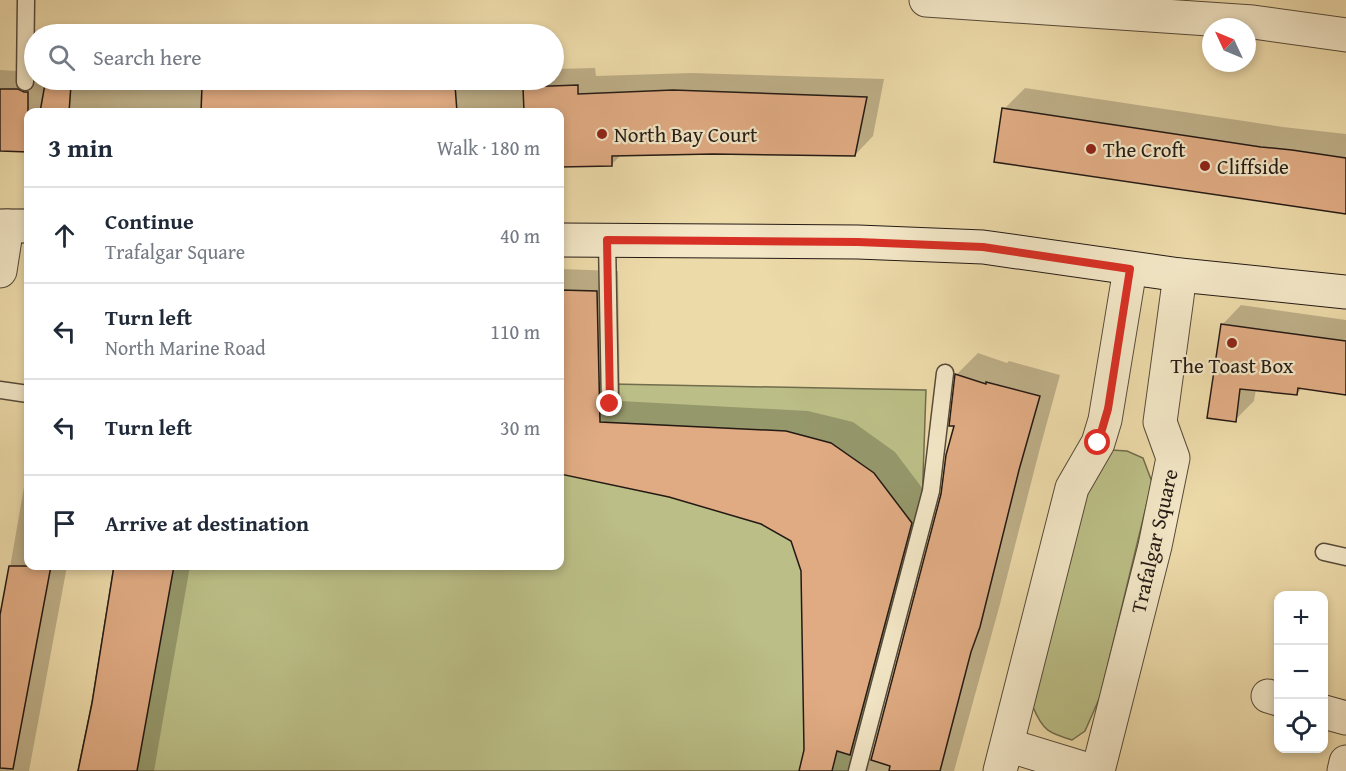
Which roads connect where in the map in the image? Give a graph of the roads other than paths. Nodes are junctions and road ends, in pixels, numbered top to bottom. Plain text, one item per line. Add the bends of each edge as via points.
1 (26, 0) edge
2 (927, 0) edge
3 (1255, 11) edge
4 (26, 24) edge
5 (1346, 35) edge
6 (12, 226) edge
7 (564, 240) edge
8 (607, 240) junction
9 (1130, 269) junction
10 (0, 271) edge
11 (1180, 275) junction
12 (1346, 292) edge
13 (945, 373) dead end
14 (0, 390) edge
15 (24, 393) edge
16 (610, 404) dead end
17 (1323, 552) dead end
18 (1346, 557) edge
19 (1328, 713) edge
20 (1346, 718) edge
21 (1003, 758) edge
22 (1346, 762) edge
23 (857, 771) edge
24 (1092, 771) edge
25 (1098, 771) edge
26 (1344, 771) edge

1 - 4 lane
2 - 3 street
3 - 5 street
6 - 10 street
7 - 8 street
8 - 9 street via 983,247
8 - 16 lane
9 - 11 street
9 - 21 street via 1105,420 1098,443 1072,488
11 - 12 street
11 - 25 street, Trafalgar Square via 1160,423 1173,458 1155,546
13 - 23 lane via 931,491
14 - 15 lane
17 - 18 lane
19 - 20 street
21 - 24 street
22 - 26 street

